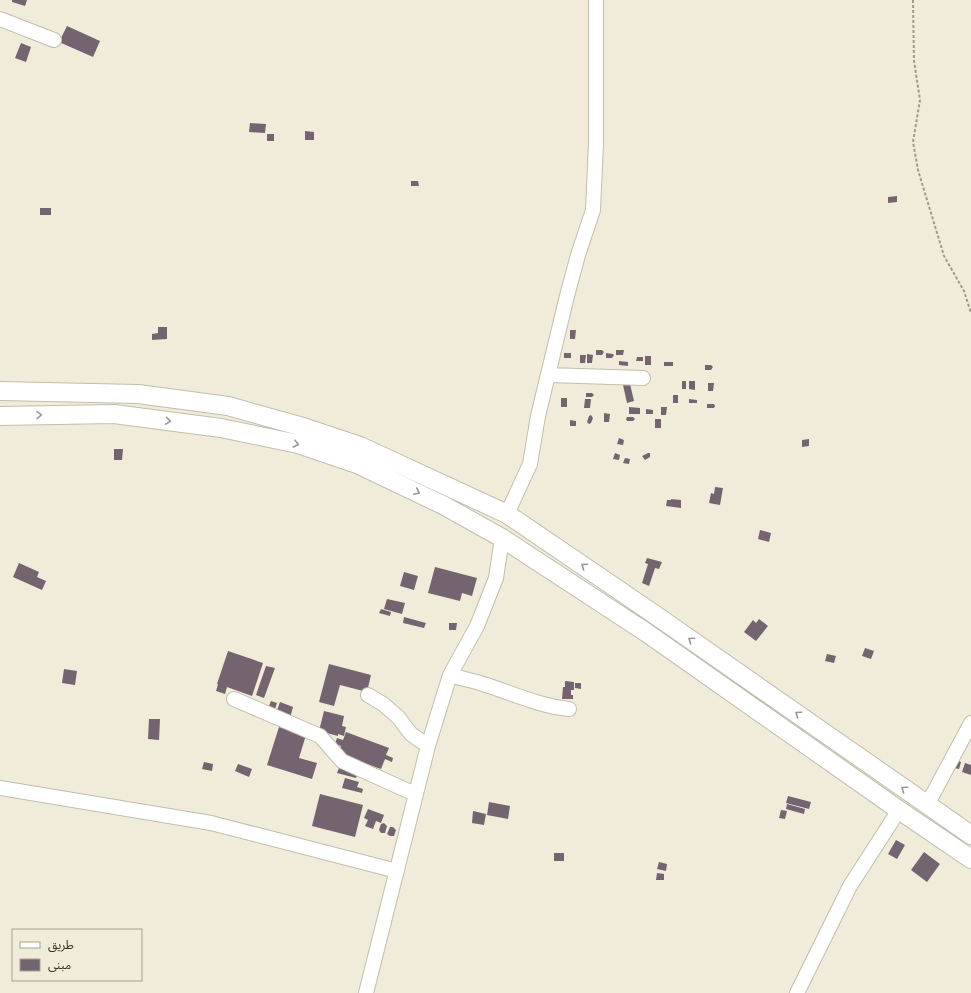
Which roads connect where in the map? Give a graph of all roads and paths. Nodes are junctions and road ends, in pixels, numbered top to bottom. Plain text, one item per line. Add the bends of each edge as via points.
1 (596, 0) edge
2 (913, 0) edge
3 (0, 19) edge
4 (54, 40) dead end
5 (971, 313) edge
6 (548, 375) junction
7 (643, 378) dead end
8 (0, 391) edge
9 (0, 416) edge
10 (507, 514) junction
11 (502, 538) junction
12 (450, 675) junction
13 (368, 695) dead end
14 (234, 699) dead end
15 (569, 709) dead end
16 (971, 722) edge
17 (428, 746) junction
18 (0, 788) edge
19 (415, 794) junction
20 (927, 805) junction
21 (899, 810) junction
22 (971, 835) edge
23 (971, 859) edge
24 (397, 871) junction
25 (366, 993) edge
26 (797, 993) edge

1 - 6 street via 596,143 593,210 571,282
2 - 5 path via 914,60 920,100 913,142 944,256 964,291
3 - 4 street
6 - 7 street
6 - 10 street via 530,464
8 - 10 main road via 138,394 228,406 360,446
9 -> 11 main road via 114,414 221,428 298,444 364,467
20 -> 10 main road
11 - 12 street via 496,578 477,626
11 - 21 main road via 647,633
12 - 15 street via 552,707
12 - 17 street
13 - 17 street via 383,704 398,717 411,734
14 - 19 street via 320,736 342,761
16 - 20 street
17 - 19 street
18 - 24 street via 211,823
19 - 24 street
20 - 22 main road
21 - 23 main road
21 - 26 street via 850,886
24 - 25 street

